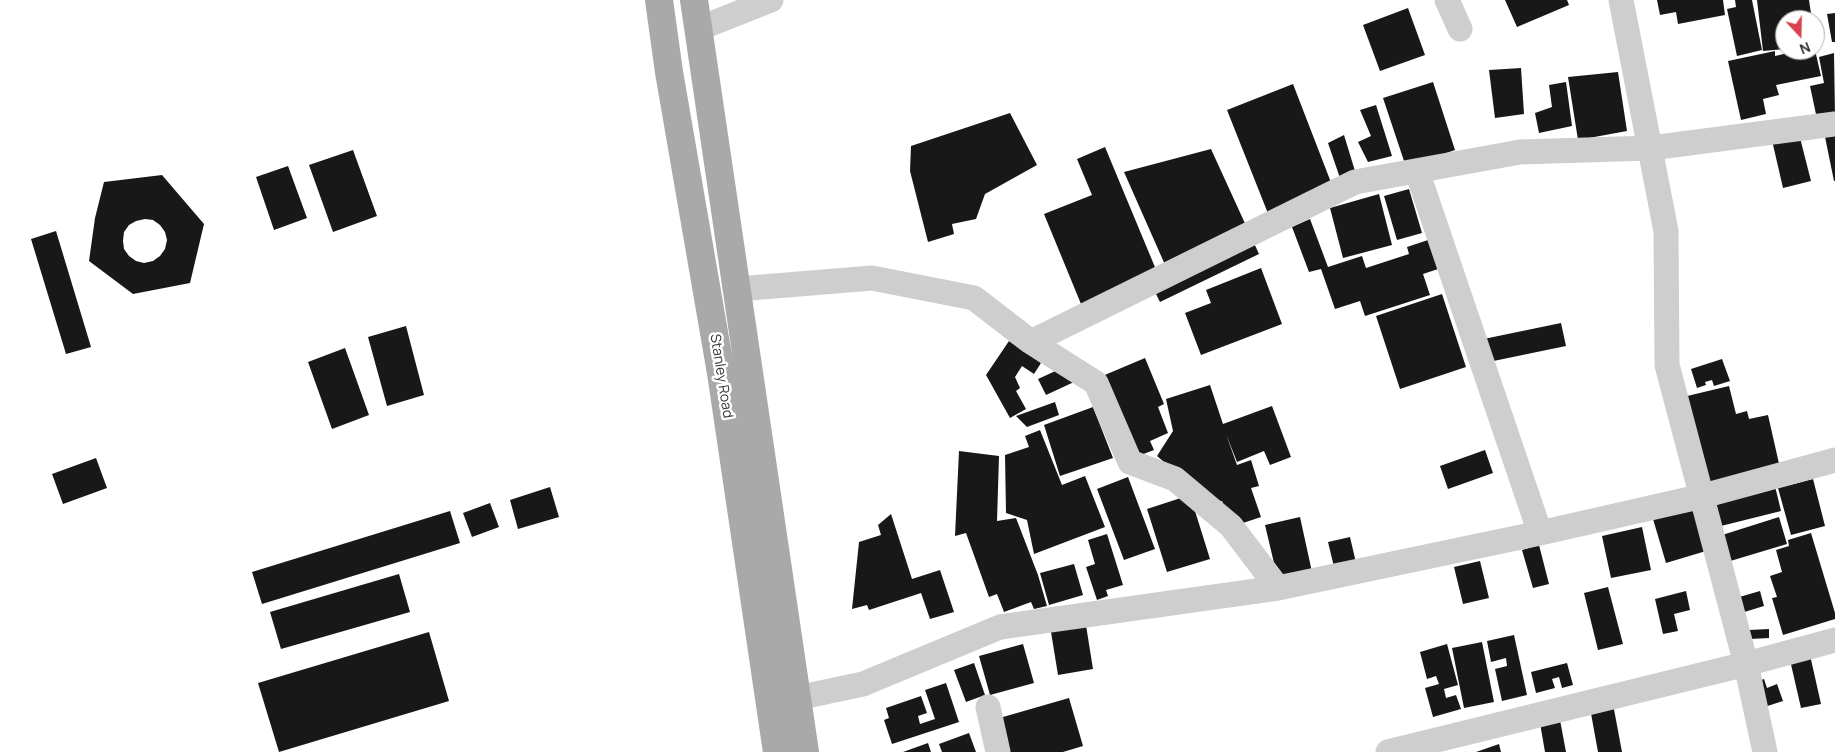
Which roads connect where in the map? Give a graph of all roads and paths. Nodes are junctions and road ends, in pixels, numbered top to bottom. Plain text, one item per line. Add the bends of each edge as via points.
1 (659, 0) edge
2 (694, 0) edge
3 (771, 0) edge
4 (1447, 0) edge
5 (1621, 0) edge
6 (698, 29) junction
7 (1460, 29) dead end
8 (1835, 124) edge
9 (1651, 148) junction
10 (1417, 171) junction
11 (738, 289) junction
12 (1031, 342) junction
13 (1835, 460) edge
14 (1703, 496) junction
15 (1540, 533) junction
16 (1278, 588) junction
17 (1835, 640) edge
18 (1746, 664) junction
19 (797, 698) junction
20 (988, 707) dead end
21 (777, 752) edge
22 (805, 752) edge
23 (998, 752) edge
24 (1388, 752) edge
25 (1765, 752) edge

1 - 21 main road, Stanley Road via 721,373
2 - 6 main road, Stanley Road
3 - 6 street
4 - 7 street
5 - 9 street
6 - 11 main road, Stanley Road
8 - 9 street
9 - 10 street via 1520,152
9 - 14 street via 1666,231 1667,365
10 - 12 street via 1355,182
10 - 15 street
11 - 12 street via 872,278 974,298
11 - 19 main road, Stanley Road
12 - 16 street via 1096,384 1130,462 1175,478 1231,526
13 - 14 street
14 - 15 street
14 - 18 street
15 - 16 street
16 - 19 street via 1000,627 863,684
17 - 18 street
18 - 24 street
18 - 25 street
19 - 22 main road, Stanley Road
20 - 23 street

